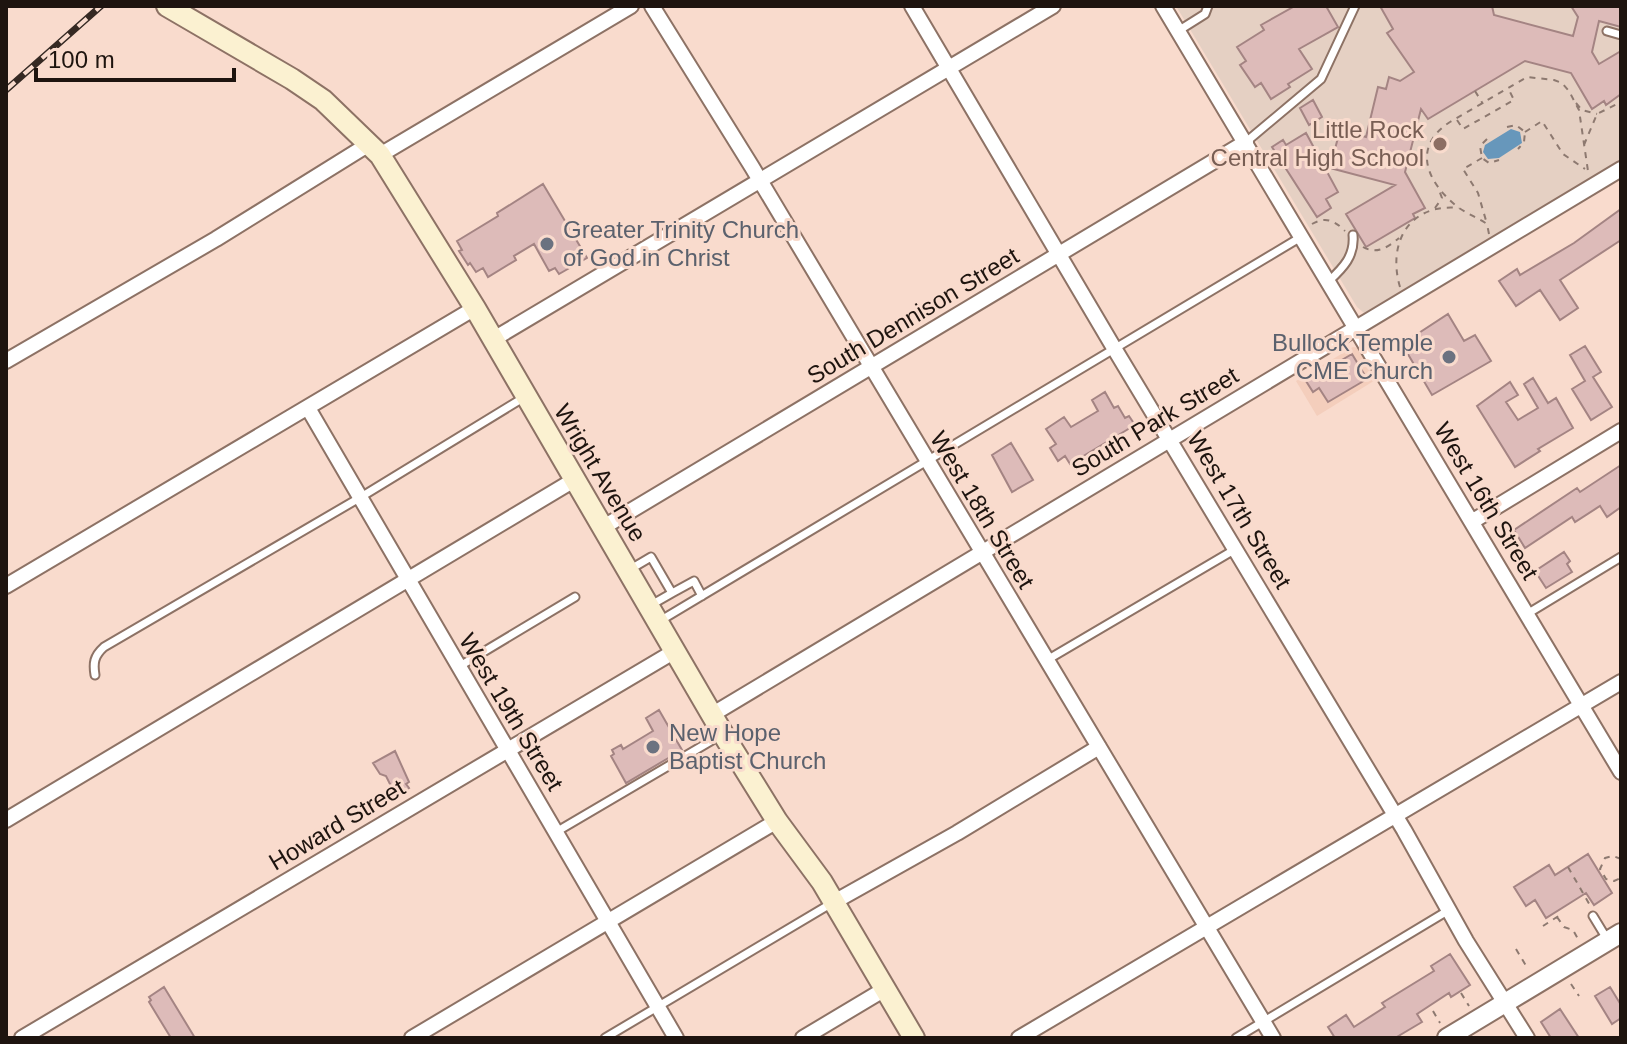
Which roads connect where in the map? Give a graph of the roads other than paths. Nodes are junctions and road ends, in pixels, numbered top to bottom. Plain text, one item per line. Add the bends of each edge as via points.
1 (167, 6) edge
2 (631, 6) edge
3 (652, 6) edge
4 (912, 6) edge
5 (1053, 6) edge
6 (1163, 6) edge
7 (1208, 6) edge
8 (1355, 6) edge
9 (1034, 11) edge
10 (1178, 31) junction
11 (1607, 31) dead end
12 (1621, 35) edge
13 (949, 68) junction
14 (1246, 142) junction
15 (374, 150) junction
16 (1621, 169) edge
17 (760, 180) junction
18 (1301, 237) junction
19 (1353, 238) road end
20 (1059, 254) junction
21 (1329, 281) junction
22 (475, 308) junction
23 (1357, 327) junction
24 (492, 340) junction
25 (1114, 348) junction
26 (6, 361) edge
27 (871, 367) junction
28 (525, 397) junction
29 (308, 408) junction
30 (1621, 431) edge
31 (1171, 440) junction
32 (927, 462) junction
33 (574, 480) junction
34 (361, 497) junction
35 (1473, 521) junction
36 (602, 528) junction
37 (1236, 549) junction
38 (981, 551) junction
39 (1621, 557) edge
40 (628, 571) junction
41 (407, 579) junction
42 (6, 586) edge
43 (672, 593) junction
44 (702, 596) junction
45 (575, 597) dead end
46 (654, 614) junction
47 (1527, 614) junction
48 (675, 651) junction
49 (1047, 660) junction
50 (459, 667) junction
51 (95, 675) dead end
52 (1621, 682) edge
53 (1582, 706) junction
54 (713, 714) junction
55 (723, 734) junction
56 (1099, 747) junction
57 (509, 750) junction
58 (1621, 772) edge
59 (1395, 814) junction
60 (6, 820) edge
61 (777, 821) junction
62 (556, 832) junction
63 (834, 902) junction
64 (1449, 910) junction
65 (1593, 916) road end
66 (608, 922) junction
67 (1206, 927) junction
68 (1615, 937) edge
69 (885, 989) junction
70 (1505, 1002) junction
71 (659, 1007) junction
72 (1263, 1022) junction
73 (437, 1023) junction
74 (1444, 1031) edge
75 (22, 1038) edge
76 (412, 1038) edge
77 (446, 1038) edge
78 (605, 1038) edge
79 (676, 1038) edge
80 (803, 1038) edge
81 (914, 1038) edge
82 (1019, 1038) edge
83 (1236, 1038) edge
84 (1273, 1038) edge
85 (1527, 1038) edge

1 - 15 main road, Wright Avenue via 323,100
2 - 15 street
3 - 17 street, West 18th Street
4 - 13 street, West 17th Street
5 - 9 street
6 - 10 street, West 16th Street
7 - 10 lane via 1205,14
8 - 14 lane via 1321,79
9 - 13 street
10 - 14 street, West 16th Street
11 - 12 lane
13 - 17 street
13 - 20 street, West 17th Street
14 - 18 street, West 16th Street
14 - 20 street, South Dennison Street
15 - 22 main road, Wright Avenue
15 - 26 street
16 - 23 street, South Park Street
17 - 24 street
17 - 27 street, West 18th Street
18 - 21 street, West 16th Street
18 - 25 lane
19 - 21 lane via 1347,262
20 - 25 street, West 17th Street
20 - 27 street, South Dennison Street
21 - 23 street, West 16th Street
22 - 24 main road, Wright Avenue
22 - 29 street
23 - 31 street, South Park Street
23 - 35 street, West 16th Street
24 - 28 main road, Wright Avenue
25 - 31 street, West 17th Street
25 - 32 lane
27 - 32 street, West 18th Street
27 - 36 street, South Dennison Street
28 - 33 main road, Wright Avenue
28 - 34 lane
29 - 34 street, West 19th Street
29 - 42 street
30 - 35 street
31 - 37 street, West 17th Street
31 - 38 street, South Park Street
32 - 38 street, West 18th Street
32 - 44 lane
33 - 36 main road, Wright Avenue
33 - 41 street
34 - 41 street, West 19th Street
34 - 51 lane via 104,647 93,663
35 - 47 street, West 16th Street
36 - 40 main road, Wright Avenue
37 - 49 lane
37 - 59 street, West 17th Street
38 - 49 street, West 18th Street
38 - 54 street, South Park Street
39 - 47 lane
40 - 43 lane via 651,557
40 - 46 main road, Wright Avenue
41 - 50 street, West 19th Street
41 - 60 street
43 - 44 lane via 694,581
43 - 46 lane
44 - 46 lane
45 - 50 lane
46 - 48 main road, Wright Avenue
47 - 53 street, West 16th Street
48 - 54 main road, Wright Avenue
48 - 57 street, Howard Street
49 - 56 street, West 18th Street
50 - 57 street, West 19th Street
52 - 53 street
53 - 58 street, West 16th Street
53 - 59 street
54 - 55 main road, Wright Avenue
55 - 61 main road, Wright Avenue
55 - 62 lane
56 - 63 street
56 - 67 street, West 18th Street
57 - 62 street, West 19th Street
57 - 75 street, Howard Street
59 - 64 street, West 17th Street
59 - 67 street
61 - 63 main road, Wright Avenue
61 - 66 street
62 - 66 street, West 19th Street
63 - 69 main road, Wright Avenue
63 - 71 lane
64 - 70 street, West 17th Street
64 - 72 lane
65 - 68 lane
66 - 71 street, West 19th Street
66 - 73 street
67 - 72 street, West 18th Street
67 - 82 street
68 - 70 street
69 - 80 street
69 - 81 main road, Wright Avenue
70 - 74 street
70 - 85 street, West 17th Street
71 - 78 lane
71 - 79 street, West 19th Street
72 - 83 lane
72 - 84 street, West 18th Street
73 - 76 street
73 - 77 street

